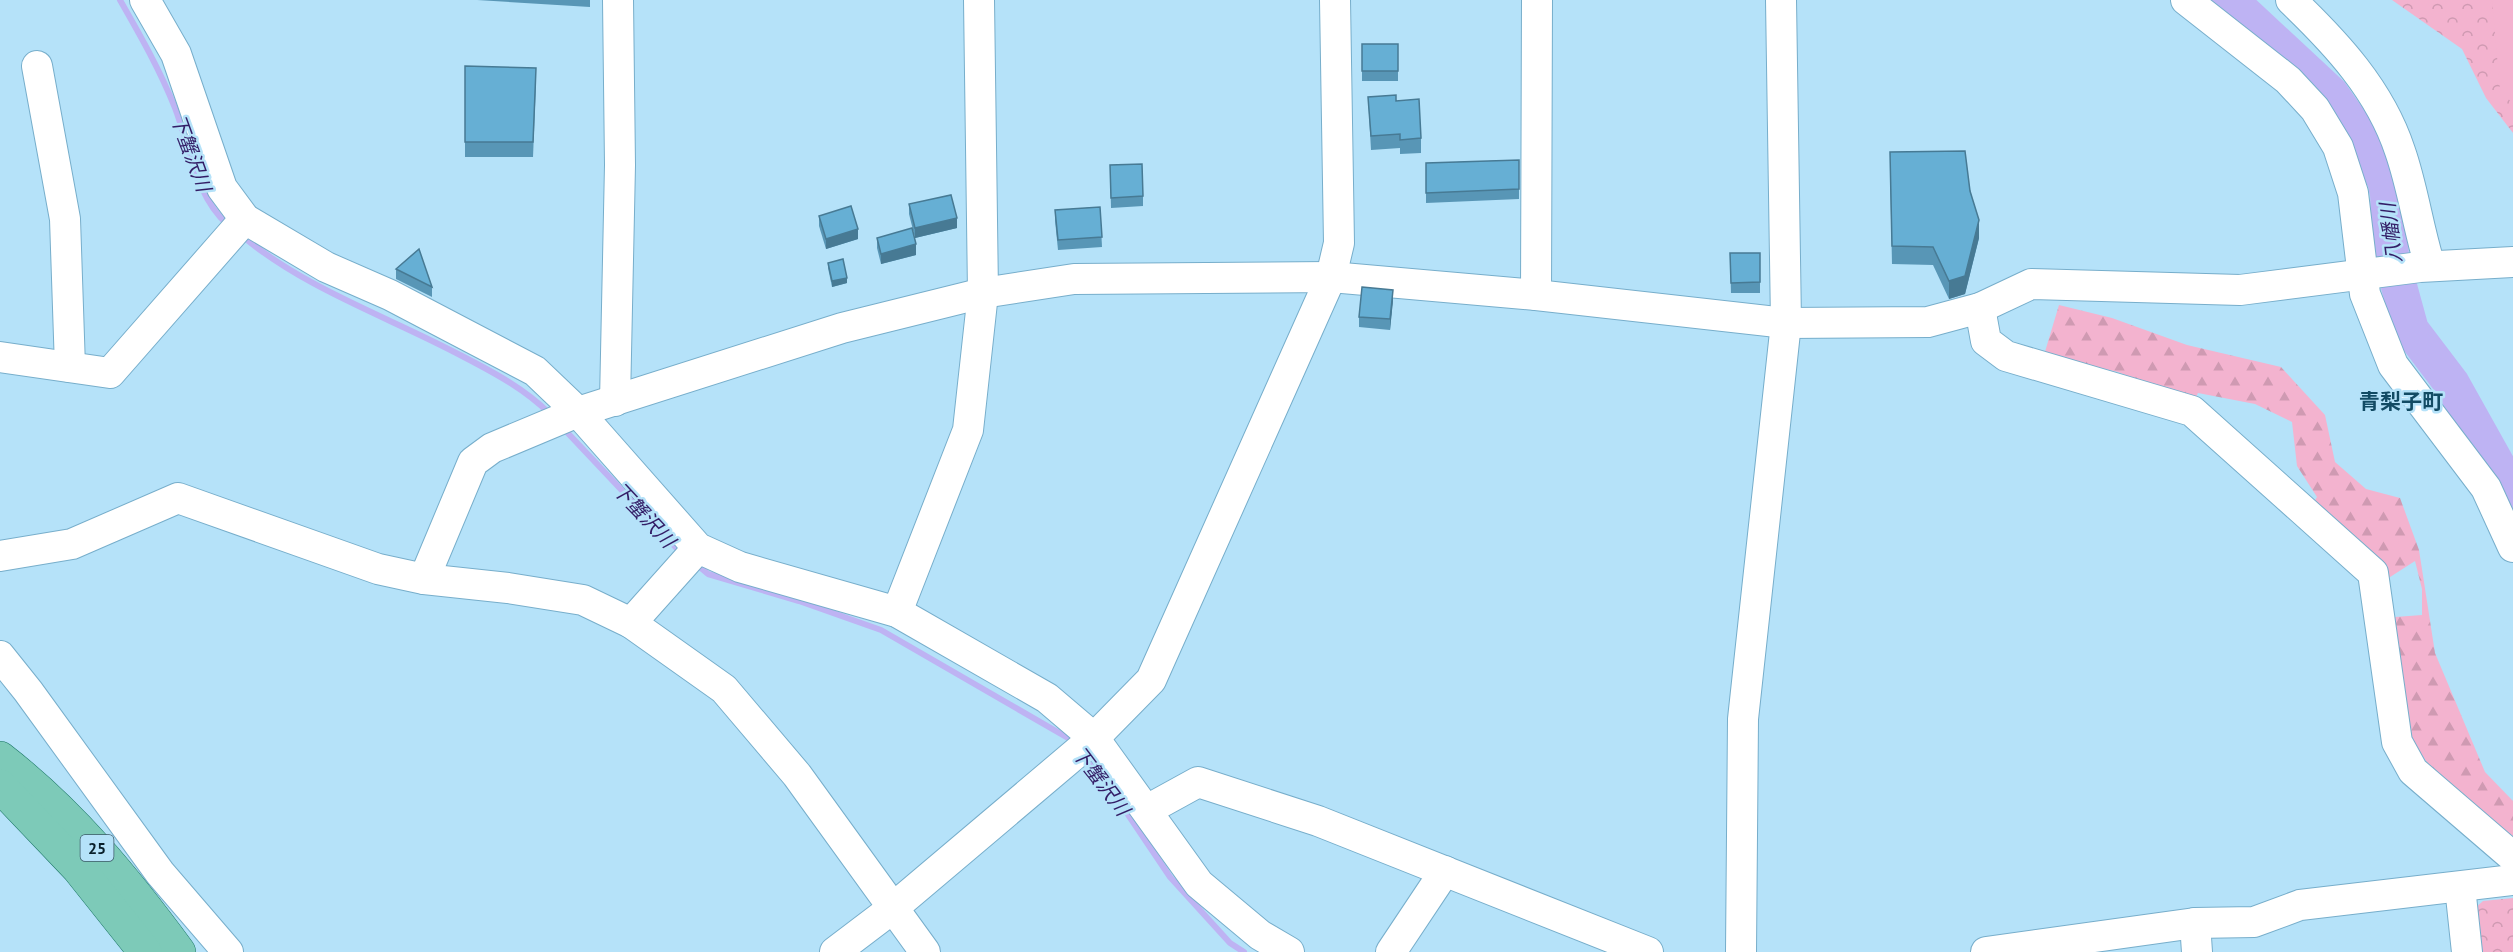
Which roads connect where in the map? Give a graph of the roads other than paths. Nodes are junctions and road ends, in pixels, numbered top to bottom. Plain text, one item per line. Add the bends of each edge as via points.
1 (146, 0) edge
2 (618, 0) edge
3 (979, 0) edge
4 (1335, 0) edge
5 (1537, 0) edge
6 (1781, 0) edge
7 (2186, 0) edge
8 (2291, 0) edge
9 (37, 66) dead end
10 (244, 219) junction
11 (2513, 262) edge
12 (2425, 266) junction
13 (2366, 273) junction
14 (1331, 277) junction
15 (983, 293) junction
16 (1536, 295) junction
17 (1980, 308) junction
18 (1786, 323) junction
19 (0, 357) edge
20 (70, 367) junction
21 (615, 401) junction
22 (578, 412) junction
23 (2513, 547) edge
24 (698, 548) junction
25 (0, 556) edge
26 (424, 579) junction
27 (897, 612) junction
28 (631, 623) junction
29 (0, 656) edge
30 (1094, 738) junction
31 (0, 758) edge
32 (0, 786) edge
33 (1147, 810) junction
34 (2513, 857) edge
35 (1445, 871) junction
36 (2513, 880) edge
37 (2460, 887) junction
38 (893, 908) junction
39 (2195, 923) junction
40 (145, 952) edge
41 (179, 952) edge
42 (228, 952) edge
43 (835, 952) edge
44 (925, 952) edge
45 (1289, 952) edge
46 (1391, 952) edge
47 (1648, 952) edge
48 (1740, 952) edge
49 (1986, 952) edge
50 (2197, 952) edge
51 (2467, 952) edge

1 - 10 street via 176,54 222,188
2 - 21 street via 620,165
3 - 15 street
4 - 14 street via 1339,243
5 - 16 street
6 - 18 street
7 - 13 street via 2288,80 2315,109 2338,147 2353,193
8 - 12 street via 2355,68 2381,108 2400,150
9 - 20 street via 65,219
10 - 20 street via 110,373
10 - 22 street via 326,267 390,295 535,371
11 - 12 street
12 - 13 street
13 - 17 street via 2240,290 2031,284
13 - 23 street via 2365,294 2393,365 2486,488
14 - 15 street via 1074,279
14 - 16 street
14 - 30 street via 1151,680
15 - 21 street via 842,328
15 - 27 street via 968,430
16 - 18 street
17 - 18 street via 1928,322
17 - 34 street via 1986,341 2006,356 2192,411 2373,573 2397,742 2413,771
18 - 48 street via 1743,719
19 - 20 street
21 - 22 street
22 - 24 street
22 - 26 street via 492,448 473,462
24 - 27 street via 740,567
24 - 28 street
25 - 26 street via 72,544 178,498 378,569
26 - 28 street via 583,600
27 - 30 street via 1047,698
28 - 38 street via 724,689 797,775
29 - 42 street via 160,873
30 - 33 street
30 - 38 street
31 - 41 main road, 25 via 100,850
32 - 40 main road, 25 via 78,868
33 - 35 street via 1198,782 1318,821
33 - 45 street via 1199,884 1260,935
35 - 46 street
35 - 47 street
36 - 37 street
37 - 39 street via 2300,905 2253,922
37 - 51 street
38 - 43 street
38 - 44 street
39 - 49 street
39 - 50 street

